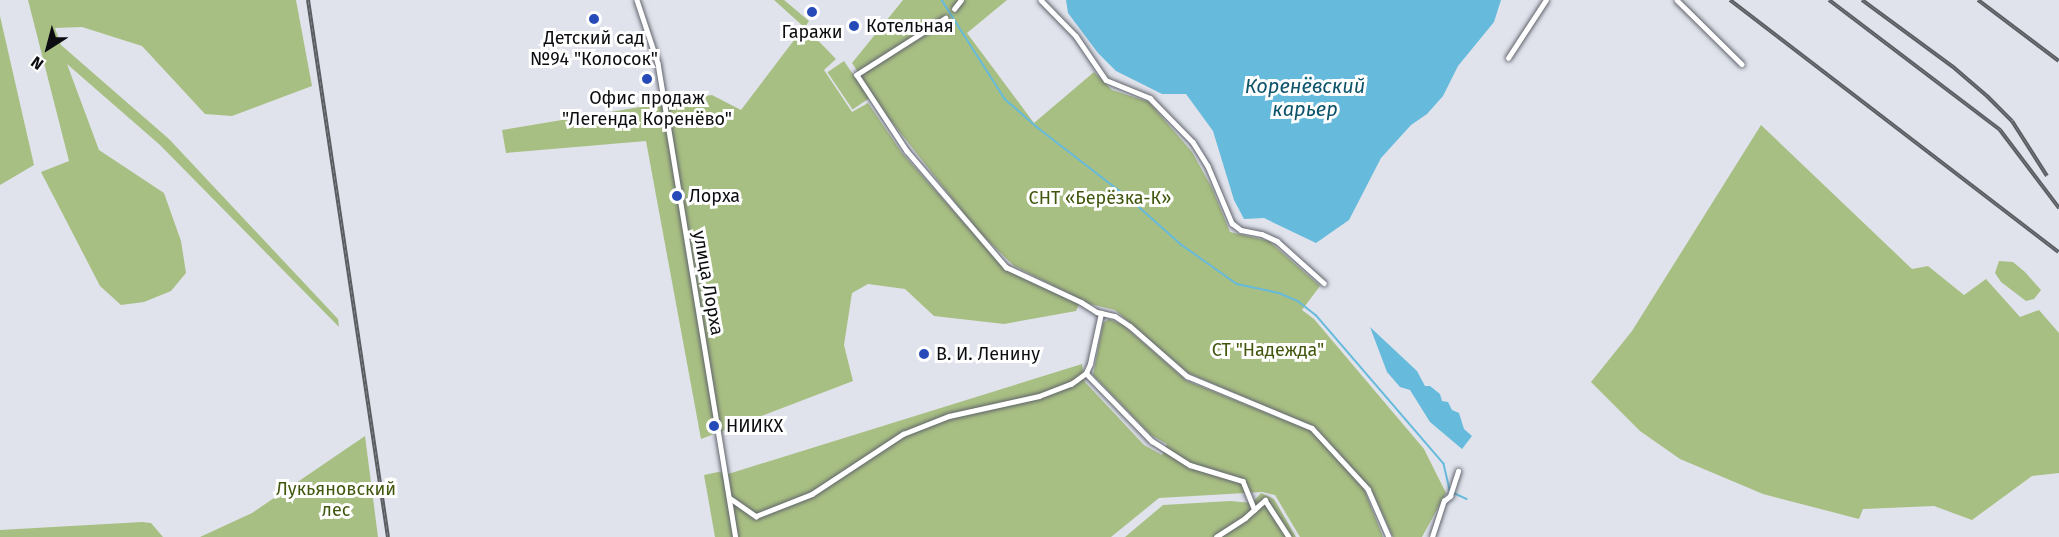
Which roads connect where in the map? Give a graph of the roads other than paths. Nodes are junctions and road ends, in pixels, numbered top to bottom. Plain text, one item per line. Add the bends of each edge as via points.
1 (638, 0) edge
2 (961, 0) edge
3 (1041, 0) edge
4 (1546, 0) edge
5 (1677, 0) edge
6 (954, 9) dead end
7 (946, 18) dead end
8 (1508, 58) dead end
9 (1742, 64) dead end
10 (1324, 283) dead end
11 (1101, 313) junction
12 (1086, 373) junction
13 (1458, 471) dead end
14 (730, 498) junction
15 (1255, 510) junction
16 (736, 537) edge
17 (1216, 537) edge
18 (1289, 537) edge
19 (1389, 537) edge
20 (1432, 537) edge

1 - 14 street, улица Лорха via 658,63
2 - 6 street
3 - 10 street via 1076,36 1106,80 1150,98 1193,142 1208,166 1232,223 1240,230 1277,240
4 - 8 street
5 - 9 street
7 - 11 street via 857,75 907,151 1006,267
11 - 12 street
11 - 19 street via 1130,326 1187,376 1312,428 1368,489
12 - 14 street via 1071,384 1039,396 949,416 903,434 812,494 756,516
12 - 15 street via 1152,441 1190,465 1243,481
13 - 20 street
14 - 16 street, улица Лорха
15 - 17 street
15 - 18 street via 1265,500

